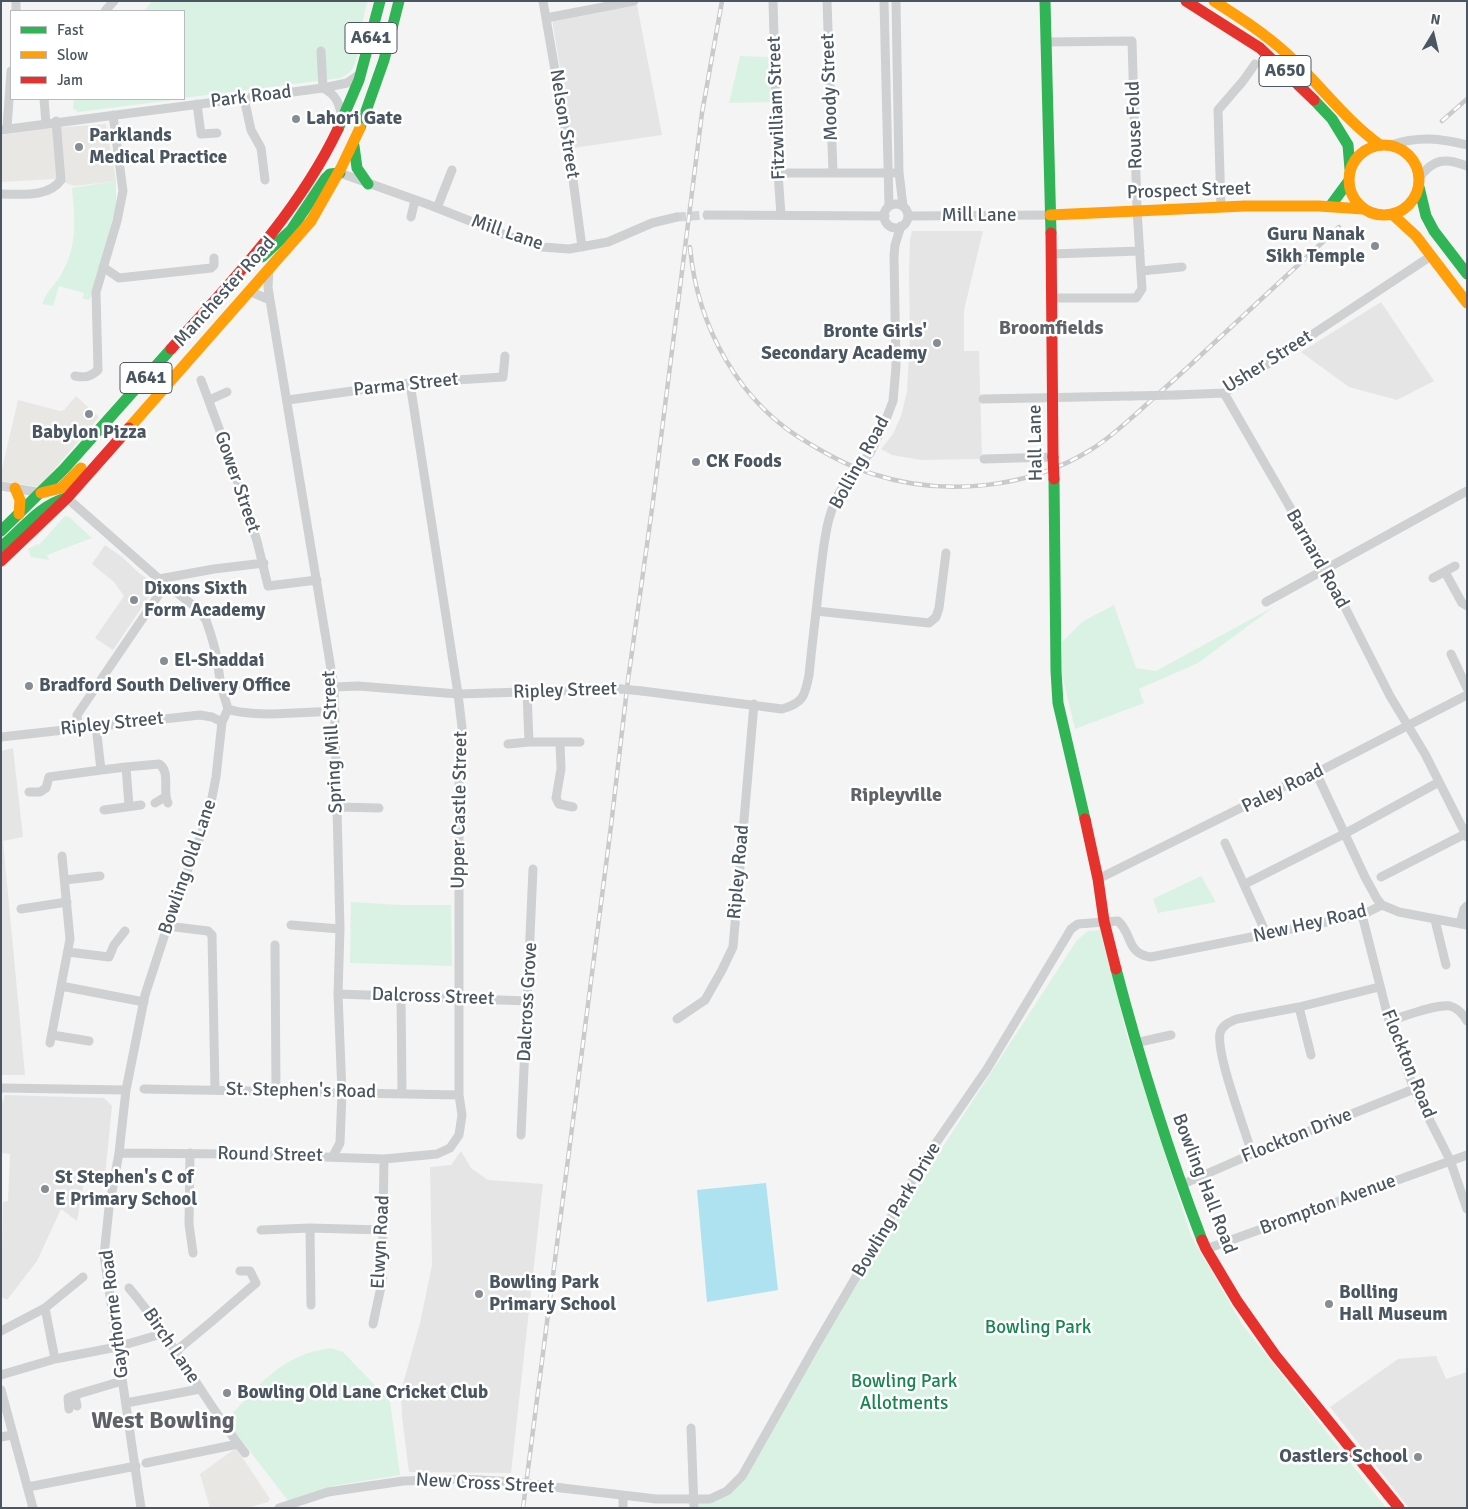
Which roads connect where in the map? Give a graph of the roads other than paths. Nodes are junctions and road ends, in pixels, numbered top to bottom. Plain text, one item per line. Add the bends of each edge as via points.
1 (380, 1) edge
2 (399, 1) edge
3 (543, 1) edge
4 (634, 1) edge
5 (773, 1) edge
6 (827, 1) edge
7 (884, 1) edge
8 (896, 1) edge
9 (1045, 1) edge
10 (1186, 1) edge
11 (1214, 1) edge
12 (546, 18) junction
13 (1046, 42) junction
14 (320, 51) dead end
15 (1255, 64) dead end
16 (360, 74) junction
17 (10, 79) edge
18 (323, 88) junction
19 (244, 98) junction
20 (44, 100) edge
21 (197, 104) junction
22 (113, 115) junction
23 (342, 119) junction
24 (56, 122) junction
25 (46, 123) junction
26 (4, 129) edge
27 (217, 133) dead end
28 (354, 144) junction
29 (1386, 145) junction
30 (1467, 145) edge
31 (322, 159) junction
32 (1467, 166) edge
33 (1350, 169) junction
34 (452, 170) dead end
35 (888, 172) junction
36 (899, 172) junction
37 (778, 173) junction
38 (833, 173) junction
39 (340, 174) junction
40 (265, 180) dead end
41 (1348, 182) junction
42 (1419, 182) junction
43 (368, 184) junction
44 (1, 194) edge
45 (415, 200) junction
46 (1330, 205) junction
47 (889, 206) junction
48 (903, 206) junction
49 (1221, 207) junction
50 (438, 208) junction
51 (1137, 209) junction
52 (1363, 209) junction
53 (1392, 214) junction
54 (707, 215) tunnel mouth
55 (781, 215) junction
56 (1050, 215) junction
57 (908, 216) junction
58 (411, 217) dead end
59 (677, 217) tunnel mouth
60 (886, 220) junction
61 (902, 226) junction
62 (895, 246) junction
63 (582, 247) junction
64 (1140, 251) junction
65 (1050, 254) junction
66 (1431, 256) junction
67 (214, 258) dead end
68 (104, 267) junction
69 (1182, 267) dead end
70 (269, 269) junction
71 (1141, 271) junction
72 (1467, 274) edge
73 (225, 288) junction
74 (249, 292) junction
75 (1053, 298) junction
76 (270, 300) junction
77 (1467, 303) edge
78 (505, 356) dead end
79 (74, 376) dead end
80 (200, 380) dead end
81 (410, 383) junction
82 (227, 392) dead end
83 (1224, 393) junction
84 (1052, 397) junction
85 (983, 399) dead end
86 (209, 400) junction
87 (288, 400) junction
88 (102, 456) junction
89 (1053, 457) junction
90 (984, 458) dead end
91 (1, 486) edge
92 (15, 488) junction
93 (1467, 491) edge
94 (41, 493) junction
95 (67, 498) junction
96 (19, 514) junction
97 (1, 531) edge
98 (1, 547) edge
99 (946, 553) dead end
100 (1, 560) edge
101 (264, 563) junction
102 (1455, 566) dead end
103 (1325, 568) junction
104 (1445, 572) junction
105 (1433, 578) dead end
106 (317, 580) junction
107 (163, 582) junction
108 (1266, 602) dead end
109 (1467, 606) edge
110 (816, 611) junction
111 (1451, 654) dead end
112 (221, 686) junction
113 (236, 686) dead end
114 (334, 687) junction
115 (1467, 688) edge
116 (527, 692) junction
117 (458, 694) junction
118 (1467, 695) edge
119 (754, 704) junction
120 (795, 706) joint
121 (228, 709) junction
122 (335, 712) junction
123 (222, 722) junction
124 (96, 726) junction
125 (1408, 726) junction
126 (78, 728) junction
127 (1, 737) edge
128 (529, 742) junction
129 (560, 742) junction
130 (580, 742) dead end
131 (508, 744) dead end
132 (126, 767) junction
133 (100, 770) junction
134 (1314, 774) junction
135 (1439, 782) junction
136 (30, 792) dead end
137 (155, 803) dead end
138 (141, 805) dead end
139 (129, 806) junction
140 (337, 807) junction
141 (574, 807) dead end
142 (379, 808) dead end
143 (104, 810) dead end
144 (1346, 833) junction
145 (1466, 836) edge
146 (1225, 843) dead end
147 (62, 856) dead end
148 (533, 869) dead end
149 (100, 876) dead end
150 (1381, 877) dead end
151 (1098, 879) junction
152 (65, 880) junction
153 (1245, 884) junction
154 (67, 902) junction
155 (1382, 904) junction
156 (1467, 906) edge
157 (21, 908) dead end
158 (1362, 914) junction
159 (1435, 920) junction
160 (1104, 921) junction
161 (168, 923) junction
162 (291, 925) dead end
163 (1464, 925) edge
164 (340, 929) junction
165 (125, 931) dead end
166 (1266, 933) junction
167 (275, 944) dead end
168 (68, 952) junction
169 (1446, 965) dead end
170 (61, 986) junction
171 (1379, 987) junction
172 (338, 994) junction
173 (401, 996) junction
174 (460, 998) junction
175 (528, 1001) junction
176 (144, 1002) junction
177 (1299, 1007) junction
178 (677, 1019) dead end
179 (1388, 1021) junction
180 (1467, 1021) edge
181 (1171, 1035) dead end
182 (89, 1041) dead end
183 (1134, 1043) junction
184 (1311, 1055) dead end
185 (1, 1088) edge
186 (144, 1089) dead end
187 (215, 1089) junction
188 (1414, 1089) junction
189 (126, 1090) junction
190 (276, 1091) junction
191 (342, 1093) junction
192 (402, 1093) junction
193 (459, 1095) junction
194 (521, 1135) dead end
195 (190, 1153) junction
196 (119, 1154) junction
197 (1252, 1154) junction
198 (1467, 1155) edge
199 (333, 1156) junction
200 (421, 1156) joint
201 (384, 1158) junction
202 (1450, 1160) junction
203 (1181, 1185) junction
204 (1467, 1209) edge
205 (310, 1228) junction
206 (261, 1230) dead end
207 (382, 1230) junction
208 (1206, 1249) junction
209 (193, 1253) dead end
210 (240, 1271) dead end
211 (83, 1277) dead end
212 (130, 1288) dead end
213 (310, 1305) dead end
214 (45, 1308) junction
215 (373, 1324) dead end
216 (1, 1331) edge
217 (164, 1333) junction
218 (117, 1346) junction
219 (176, 1351) junction
220 (56, 1359) junction
221 (1, 1375) edge
222 (122, 1381) junction
223 (200, 1389) junction
224 (1, 1390) edge
225 (126, 1403) junction
226 (73, 1408) dead end
227 (690, 1428) dead end
228 (12, 1435) junction
229 (1, 1437) edge
230 (238, 1444) junction
231 (245, 1453) dead end
232 (146, 1463) dead end
233 (136, 1466) junction
234 (28, 1487) junction
235 (623, 1496) junction
236 (693, 1504) edge
237 (282, 1507) edge
238 (33, 1508) edge
239 (142, 1508) edge
240 (623, 1508) edge
241 (1399, 1508) edge

1 - 16 main road, Manchester Road / A641
2 - 28 main road, Manchester Road / A641 via 372,102
3 - 12 street, Nelson Street
4 - 12 street
5 - 37 street, Fitzwilliam Street
6 - 38 street, Moody Street
7 - 35 street
8 - 36 street
9 - 13 main road, Hall Lane
10 - 33 main road, A650 via 1260,48 1298,84 1332,119 1348,145
11 - 29 main road, A650 via 1286,53 1362,133
12 - 63 street, Nelson Street
13 - 51 street, Rouse Fold via 1132,41
13 - 56 main road, Hall Lane
14 - 18 street
15 - 49 street via 1218,110
16 - 18 street, Park Road via 347,83
16 - 23 main road, Manchester Road / A641
17 - 26 street
18 - 19 street, Park Road
18 - 23 street via 338,101
19 - 21 street, Park Road
19 - 40 street via 251,130 261,148
20 - 25 street
21 - 22 street, Park Road
21 - 27 street via 202,134
22 - 24 street, Park Road
22 - 68 street via 123,191
23 - 31 main road, Manchester Road / A641
24 - 25 street, Park Road
24 - 44 street via 61,180 53,189 37,193
25 - 26 street, Park Road
28 - 39 main road, Manchester Road / A641
28 - 43 main road via 357,168
29 - 30 street via 1415,138
29 - 33 main road, A650 via 1364,150
29 - 42 main road, A650 via 1408,154 1416,166
31 - 39 main road
31 - 73 main road, Manchester Road / A641 via 266,242
32 - 42 street via 1449,160 1437,162 1426,168
33 - 41 main road, A650
34 - 50 street
35 - 36 street
35 - 38 street
35 - 47 street
36 - 48 street
37 - 38 street
37 - 55 street, Fitzwilliam Street
39 - 43 street, Mill Lane
39 - 70 main road, Manchester Road / A641 via 311,221
39 - 73 main road via 330,174 291,230 242,280
41 - 46 main road
41 - 52 main road via 1353,197
42 - 53 main road via 1413,200 1402,211
42 - 72 main road, A650 via 1426,216
43 - 45 street, Mill Lane
45 - 50 street, Mill Lane
45 - 58 street
46 - 49 main road, Prospect Street
46 - 52 main road, Prospect Street
47 - 48 street
47 - 60 street
48 - 57 street
49 - 51 main road, Prospect Street
50 - 63 street, Mill Lane via 542,247
51 - 56 main road, Prospect Street
51 - 64 street, Rouse Fold
52 - 53 main road via 1378,215
53 - 66 main road via 1416,236
54 - 55 street
55 - 60 street
56 - 57 street, Mill Lane
56 - 65 main road, Hall Lane
57 - 61 street
59 - 63 street, Mill Lane via 652,223 608,242
60 - 61 street via 894,227
60 - 62 street, Bolling Road
61 - 62 street, Bolling Road
62 - 110 street, Bolling Road, bridge via 896,367 893,400 870,453 845,482 826,528
64 - 65 street
64 - 71 street, Rouse Fold
65 - 75 main road, Hall Lane
66 - 77 main road
66 - 83 street, Usher Street
67 - 68 street via 211,268 119,278
68 - 79 street via 96,292 101,370 85,378
69 - 71 street
70 - 74 main road, Manchester Road / A641
70 - 76 street, Spring Mill Street
71 - 75 street, Rouse Fold via 1142,289 1136,298
73 - 94 main road, Manchester Road / A641
74 - 76 street
74 - 88 main road, Manchester Road / A641
75 - 84 main road, Hall Lane
76 - 87 street, Spring Mill Street
78 - 81 street, Parma Street via 503,377
80 - 86 street, Gower Street
81 - 87 street, Parma Street
81 - 117 street, Upper Castle Street
82 - 86 street
83 - 84 street, Usher Street, bridge
83 - 103 street, Barnard Road
84 - 85 street, Usher Street
84 - 89 main road, Hall Lane
86 - 101 street, Gower Street
87 - 106 street, Spring Mill Street
88 - 94 main road via 87,462 61,488
88 - 95 main road, Manchester Road / A641
89 - 90 street
89 - 151 main road, Hall Lane, bridge via 1058,703
91 - 92 street
92 - 94 street
92 - 96 main road via 20,500
93 - 103 street
94 - 95 street
94 - 96 main road, Manchester Road / A641
95 - 98 main road via 45,506
95 - 100 main road, Manchester Road / A641
95 - 107 street
96 - 97 main road, Manchester Road / A641
99 - 110 street via 939,608 929,623
101 - 106 street, Gower Street via 268,586
101 - 107 street via 214,568
102 - 104 street
103 - 108 street
103 - 125 street, Barnard Road
104 - 105 street
104 - 109 street via 1462,603
106 - 114 street, Spring Mill Street
107 - 112 street via 198,609 206,620
107 - 126 street via 77,714
110 - 120 street, Bolling Road via 806,693
111 - 115 street
112 - 113 street
112 - 121 street
114 - 117 street, Ripley Street
114 - 122 street, Spring Mill Street
116 - 117 street, Ripley Street
116 - 119 street, Ripley Street, bridge via 621,689
116 - 128 street
117 - 174 street, Upper Castle Street via 464,744 459,767
118 - 125 street, Paley Road
119 - 120 street, Ripley Street via 782,709
119 - 178 street, Ripley Road via 733,947 706,1000
121 - 122 street via 262,713
121 - 123 street, Bowling Old Lane
122 - 140 street, Spring Mill Street
123 - 124 street, Ripley Street via 200,715
123 - 161 street, Bowling Old Lane via 209,813
124 - 126 street, Ripley Street
124 - 133 street
125 - 134 street, Paley Road
125 - 135 street, Barnard Road
126 - 127 street, Ripley Street
128 - 129 street
128 - 131 street
129 - 130 street
129 - 141 street via 562,770 556,798 559,804
132 - 133 street
132 - 137 street via 162,766 166,774 167,800
132 - 139 street
133 - 136 street via 46,775 46,788
134 - 144 street
134 - 151 street, Paley Road
135 - 144 street
135 - 145 street, Barnard Road
138 - 139 street
139 - 143 street
140 - 142 street
140 - 164 street, Spring Mill Street
144 - 153 street
144 - 155 street via 1365,877
145 - 150 street
146 - 153 street
147 - 152 street
148 - 175 street, Dalcross Grove
149 - 152 street
151 - 160 main road, Bowling Hall Road
152 - 154 street
153 - 166 street
154 - 157 street
154 - 168 street
155 - 158 street, New Hey Road
155 - 159 street, New Hey Road via 1399,912
156 - 163 street
158 - 166 street, New Hey Road
158 - 171 street, Flockton Road
159 - 163 street, New Hey Road
159 - 169 street
160 - 166 street, New Hey Road via 1118,921 1124,926 1136,952 1151,957
160 - 183 main road, Bowling Hall Road
160 - 236 street, Bowling Park Drive via 1078,924 1071,929 987,1068 925,1159 742,1476 727,1491
161 - 176 street, Bowling Old Lane
161 - 187 street via 175,927 208,931 212,935
162 - 164 street
164 - 172 street, Spring Mill Street
165 - 168 street via 109,957
167 - 190 street
168 - 170 street
170 - 176 street
170 - 182 street via 51,1039
171 - 177 street
171 - 179 street, Flockton Road
172 - 173 street, Dalcross Street
172 - 191 street, Spring Mill Street
173 - 174 street, Dalcross Street
173 - 192 street
174 - 175 street, Dalcross Street
174 - 193 street, Upper Castle Street
175 - 194 street, Dalcross Grove
176 - 189 street, Bowling Old Lane
177 - 184 street
177 - 197 street via 1237,1019 1228,1022 1220,1031 1224,1064
179 - 180 street via 1450,1006 1460,1010
179 - 188 street, Flockton Road
181 - 183 street
183 - 203 main road, Bowling Hall Road
185 - 189 street
186 - 187 street, St. Stephen's Road
187 - 190 street, St. Stephen's Road
188 - 197 street, Flockton Drive
188 - 202 street, Flockton Road
189 - 196 street, Gaythorne Road
190 - 191 street, St. Stephen's Road
191 - 192 street, St. Stephen's Road
191 - 199 street, Spring Mill Street via 340,1143
192 - 193 street, St. Stephen's Road
193 - 200 street, Upper Castle Street via 462,1115 459,1134 450,1148
195 - 196 street, Round Street
195 - 199 street, Round Street
195 - 209 street via 189,1224
196 - 218 street, Gaythorne Road via 104,1255
197 - 203 street, Flockton Drive
198 - 202 street, Brompton Avenue
199 - 201 street, Round Street
200 - 201 street, Round Street
201 - 207 street, Elwyn Road
202 - 204 street, Flockton Road
202 - 208 street, Brompton Avenue
203 - 208 main road, Bowling Hall Road
205 - 206 street
205 - 207 street
205 - 213 street
207 - 215 street, Elwyn Road via 382,1282
208 - 241 main road, Bowling Hall Road via 1237,1301 1275,1354
210 - 219 street via 250,1271 258,1287
211 - 214 street
212 - 217 street, Birch Lane
214 - 216 street
214 - 220 street
217 - 218 street
217 - 219 street, Birch Lane
218 - 220 street
218 - 222 street, Gaythorne Road
219 - 223 street, Birch Lane
220 - 221 street
222 - 225 street, Gaythorne Road
222 - 226 street via 71,1396
223 - 225 street
223 - 230 street, Birch Lane
224 - 228 street
225 - 233 street, Gaythorne Road
227 - 236 street
228 - 229 street
228 - 234 street
230 - 231 street, Birch Lane
230 - 232 street
233 - 234 street
233 - 239 street, Gaythorne Road
234 - 238 street
235 - 236 street, New Cross Street
235 - 237 street, New Cross Street, bridge via 515,1482 463,1479 403,1481 328,1492
235 - 240 street

